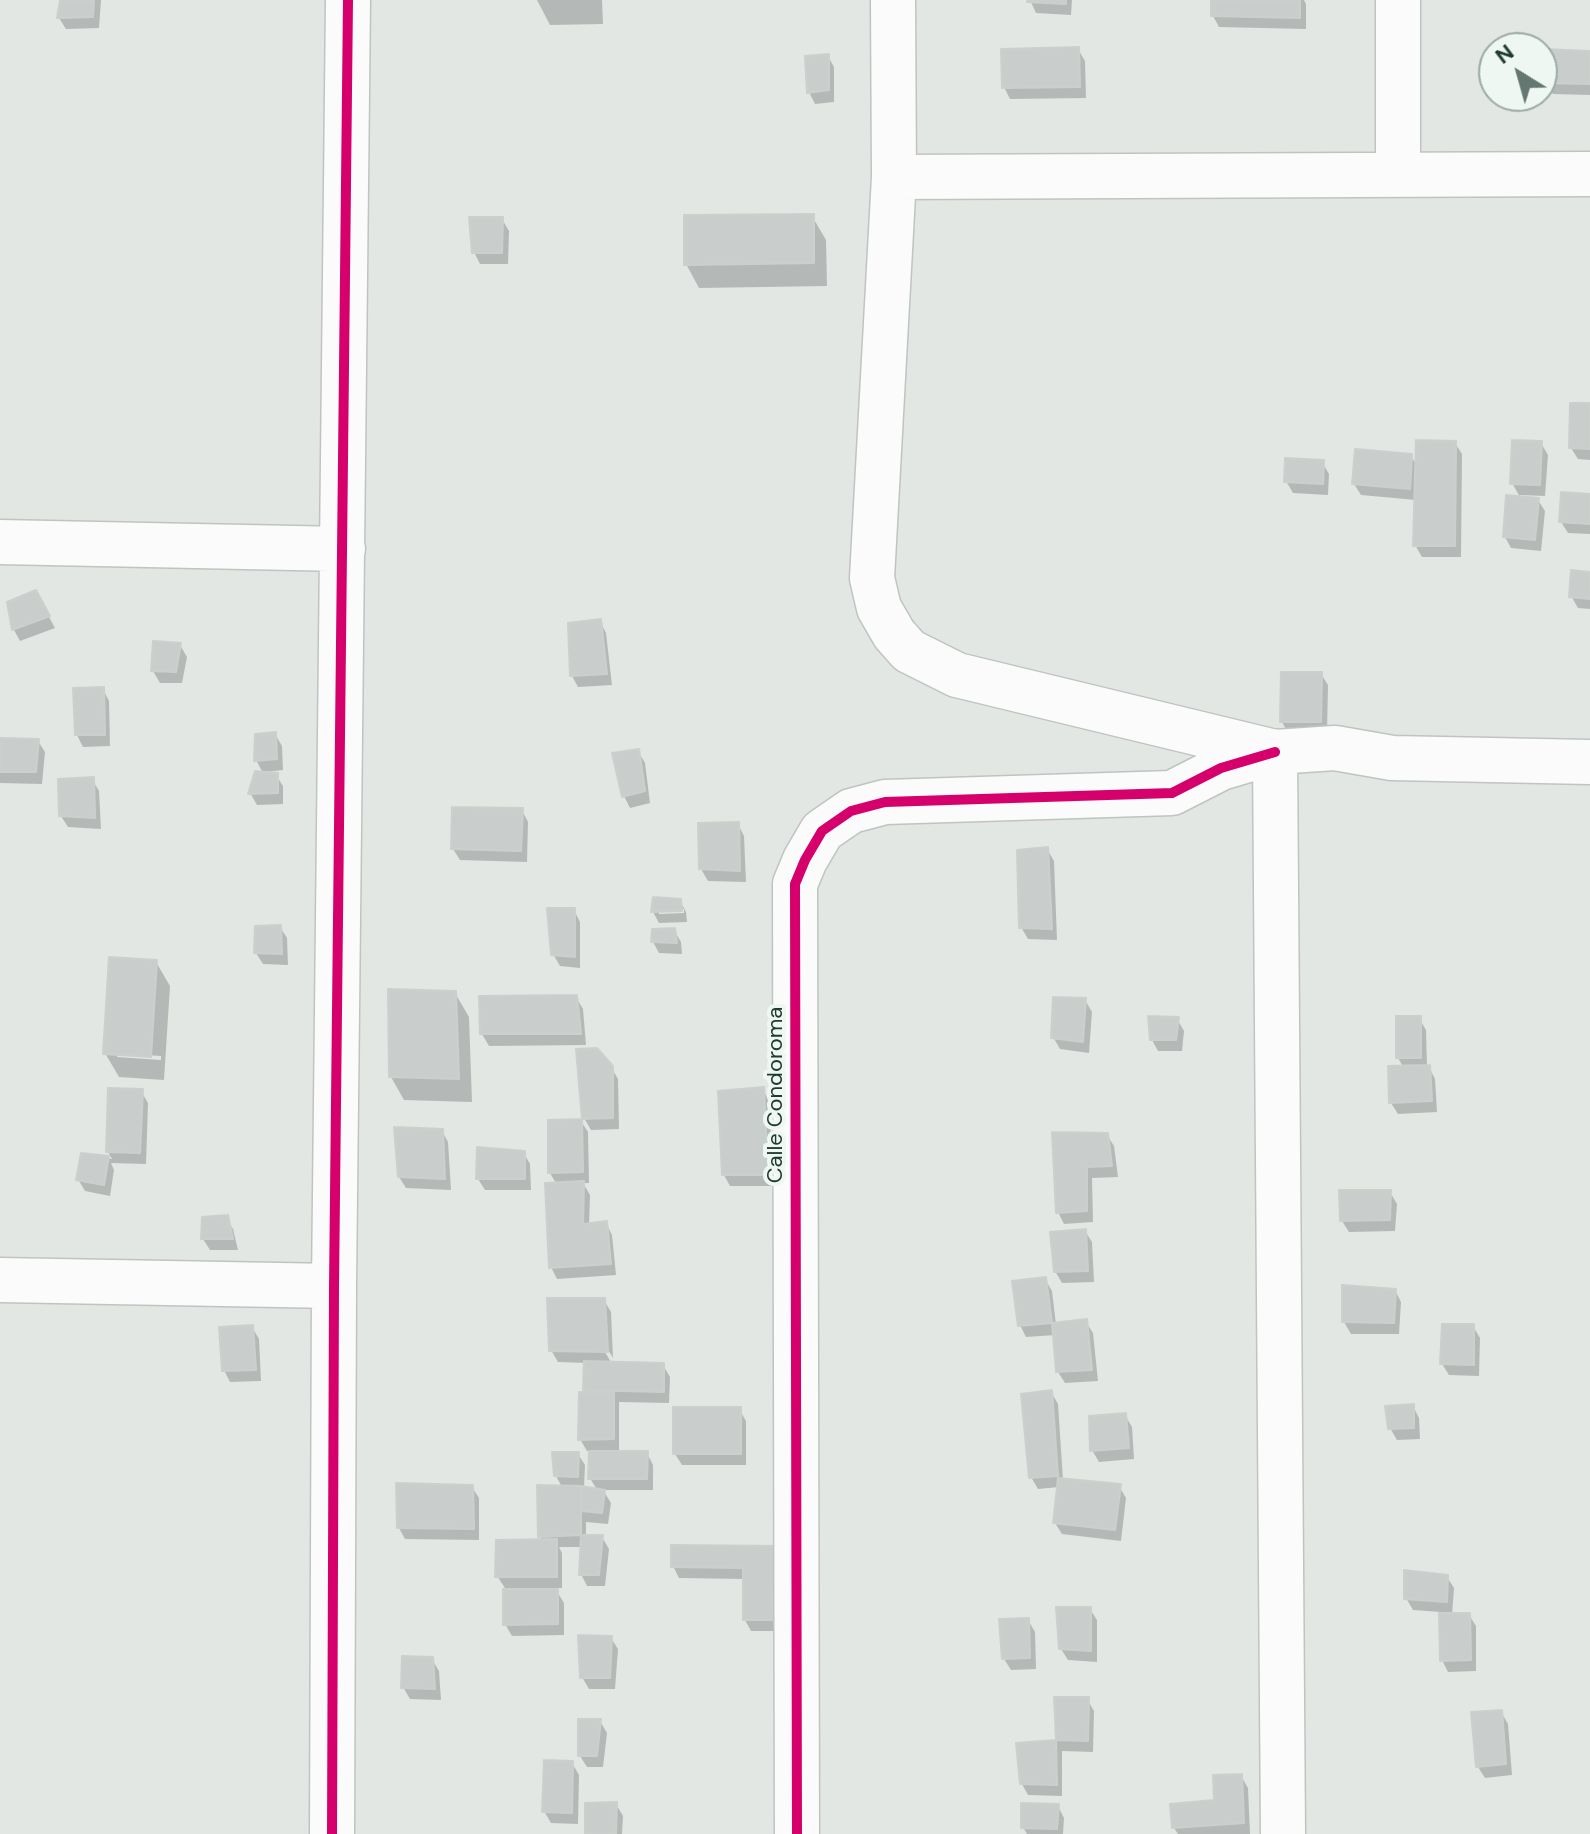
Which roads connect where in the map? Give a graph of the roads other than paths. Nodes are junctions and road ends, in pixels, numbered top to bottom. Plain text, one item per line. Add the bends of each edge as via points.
1 (348, 0) edge
2 (893, 0) edge
3 (1398, 0) edge
4 (1398, 173) junction
5 (1590, 174) edge
6 (894, 177) junction
7 (0, 542) edge
8 (343, 549) junction
9 (1275, 752) junction
10 (1590, 762) edge
11 (0, 1280) edge
12 (334, 1286) junction
13 (332, 1834) edge
14 (797, 1834) edge
15 (1283, 1834) edge

1 - 8 street
2 - 6 street
3 - 4 street
4 - 5 street
4 - 6 street
6 - 9 street via 872,578 879,608 894,634 909,651 957,675
7 - 8 street
8 - 12 street
9 - 10 street via 1335,748 1392,758
9 - 14 street, Calle Condoroma via 1221,768 1172,793 885,802 851,811 822,831 805,860 795,884
9 - 15 street
11 - 12 street
12 - 13 street

